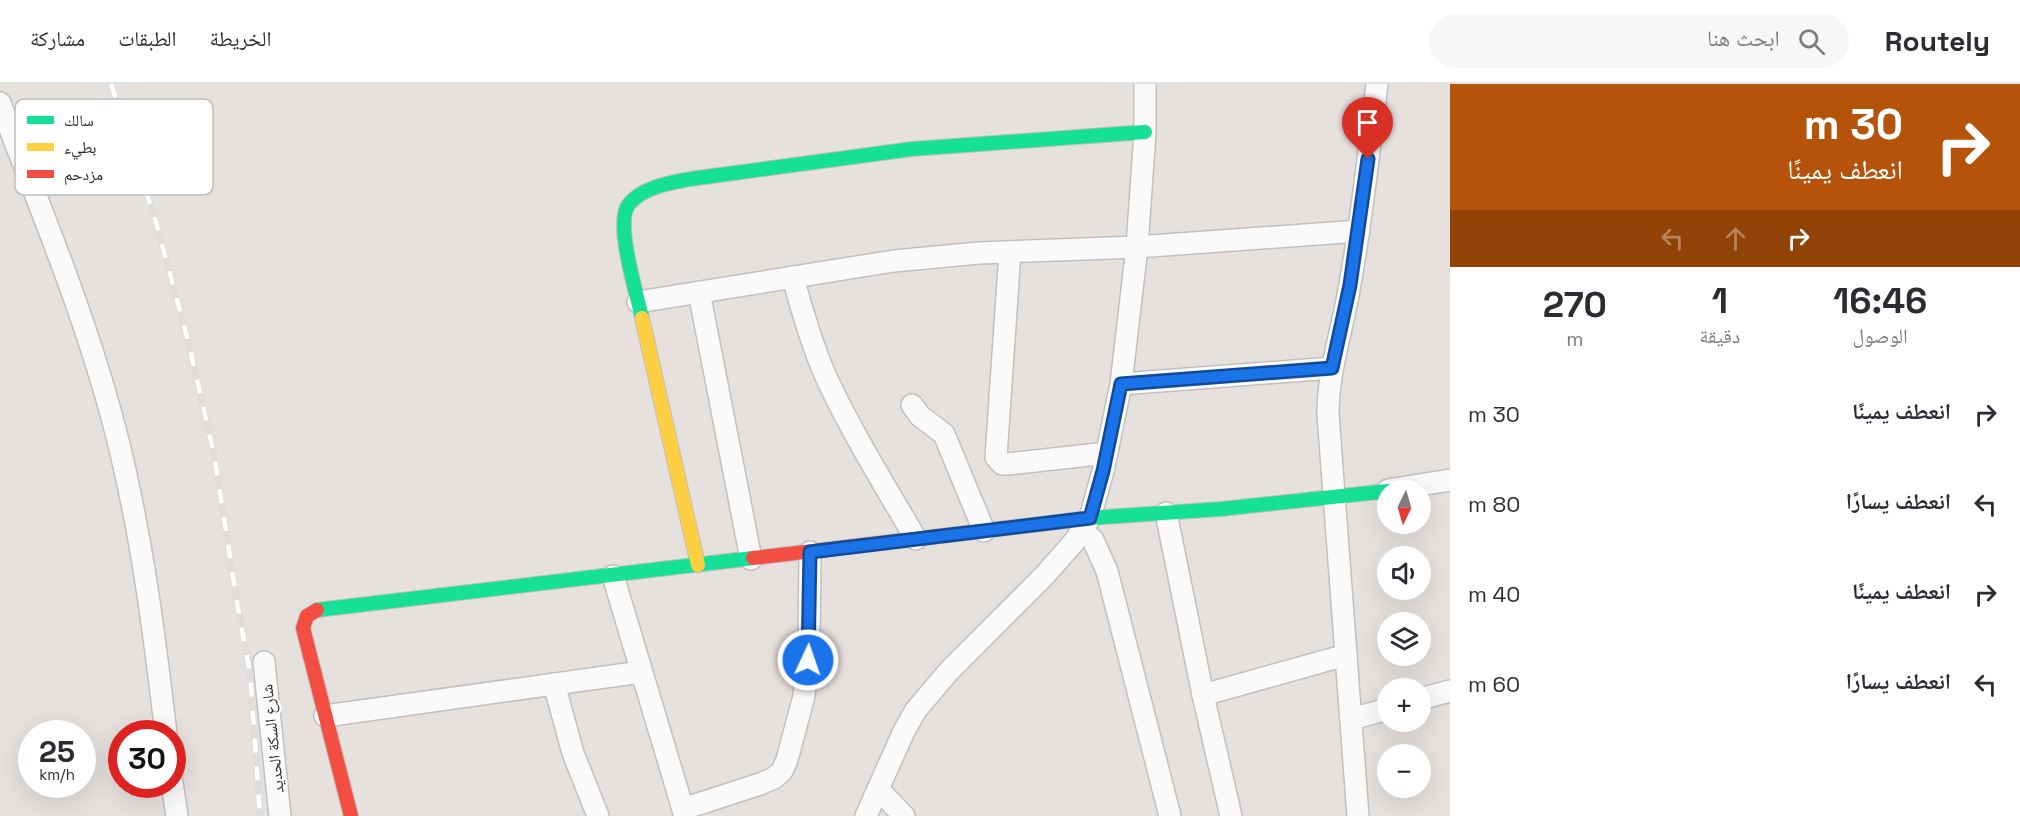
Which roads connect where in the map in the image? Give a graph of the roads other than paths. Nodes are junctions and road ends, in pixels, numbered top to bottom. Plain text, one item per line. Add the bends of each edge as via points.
1 (1145, 84) edge
2 (1377, 84) edge
3 (0, 103) edge
4 (1145, 132) junction
5 (15, 143) edge
6 (35, 195) edge
7 (1359, 231) junction
8 (1137, 247) junction
9 (1010, 252) junction
10 (793, 276) junction
11 (699, 292) junction
12 (638, 302) junction
13 (1332, 368) junction
14 (1121, 384) junction
15 (912, 405) dead end
16 (1107, 453) junction
17 (1450, 480) edge
18 (1431, 483) edge
19 (1377, 492) edge
20 (1335, 498) junction
21 (1166, 513) junction
22 (1086, 524) junction
23 (984, 531) junction
24 (916, 539) junction
25 (810, 552) junction
26 (751, 559) junction
27 (698, 565) junction
28 (613, 576) junction
29 (1346, 655) junction
30 (264, 662) dead end
31 (641, 672) junction
32 (554, 684) junction
33 (1450, 691) edge
34 (1203, 695) junction
35 (1431, 696) edge
36 (1377, 712) edge
37 (325, 716) junction
38 (1351, 719) junction
39 (164, 720) edge
40 (878, 789) junction
41 (172, 798) edge
42 (684, 812) edge
43 (172, 815) edge
44 (280, 816) edge
45 (351, 816) edge
46 (598, 816) edge
47 (866, 816) edge
48 (904, 816) edge
49 (1170, 816) edge
50 (1231, 816) edge
51 (1358, 816) edge

1 - 4 street
2 - 7 street
3 - 5 street
4 - 8 street
4 - 12 street via 934,147 651,189 627,205 622,218
6 - 39 street via 81,317 115,428 141,542
7 - 8 street
7 - 13 street
8 - 9 street
8 - 14 street
9 - 10 street via 894,261
9 - 16 street via 996,457 1002,464 1008,464
10 - 11 street
10 - 24 street via 826,376
11 - 12 street
11 - 26 street
12 - 27 street
13 - 14 street
13 - 20 street via 1328,414
14 - 16 street
15 - 23 street via 944,434
16 - 22 street
17 - 18 street
19 - 20 street
20 - 21 street
20 - 29 street
21 - 22 street
21 - 34 street
22 - 23 street
22 - 40 street via 1044,576 931,691 904,731
22 - 49 street via 1107,571
23 - 24 street
24 - 25 street
25 - 26 street
25 - 42 street via 804,696 782,771 760,784
26 - 27 street
27 - 28 street
28 - 31 street
28 - 37 street via 308,613 303,628
29 - 34 street
29 - 38 street
30 - 44 street, شارع السكة الحديد
31 - 32 street
31 - 42 street
32 - 37 street
32 - 46 street via 573,753
33 - 35 street
34 - 50 street
36 - 38 street
37 - 45 street
38 - 51 street
40 - 47 street
40 - 48 street
41 - 43 street

